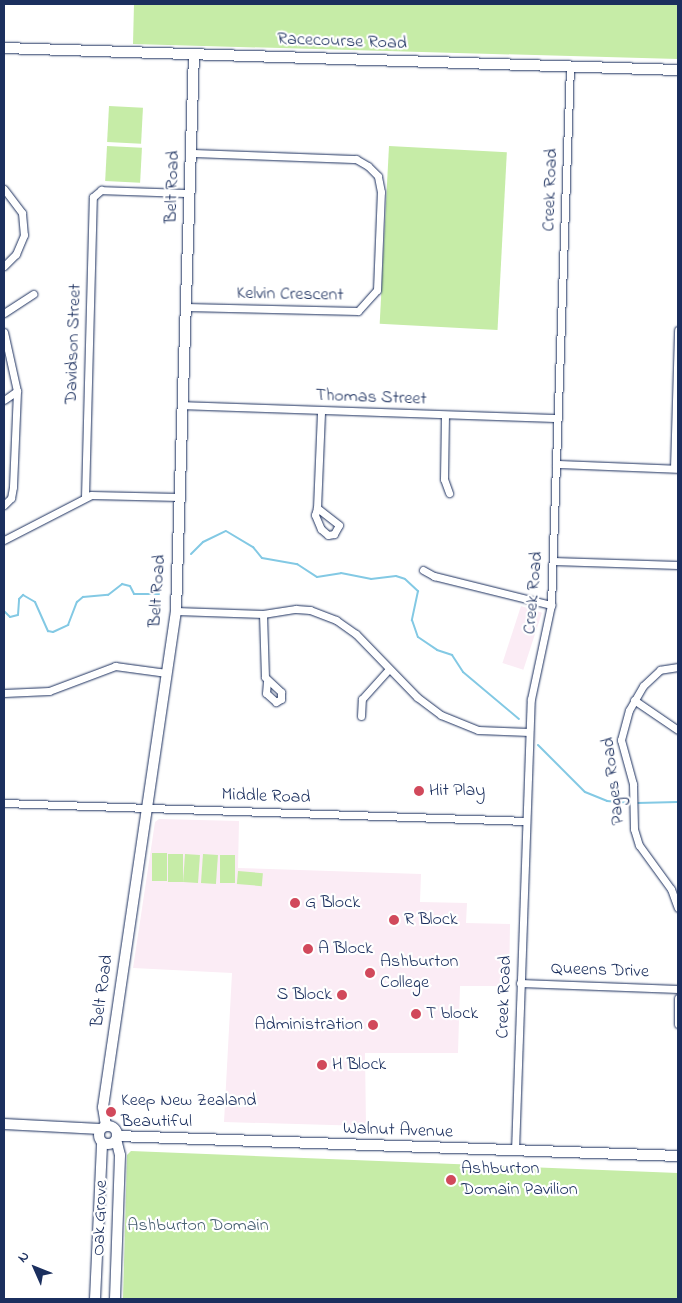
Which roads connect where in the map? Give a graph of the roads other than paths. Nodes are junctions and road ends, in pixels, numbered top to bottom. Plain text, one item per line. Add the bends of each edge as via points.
1 (4, 48) edge
2 (194, 54) junction
3 (570, 66) junction
4 (678, 70) edge
5 (190, 153) junction
6 (4, 189) edge
7 (189, 193) junction
8 (4, 266) edge
9 (33, 294) dead end
10 (186, 307) junction
11 (4, 313) edge
12 (678, 330) edge
13 (4, 332) edge
14 (7, 348) edge
15 (17, 391) junction
16 (4, 400) edge
17 (182, 405) junction
18 (322, 412) junction
19 (445, 415) junction
20 (558, 418) junction
21 (556, 464) junction
22 (676, 469) edge
23 (449, 493) dead end
24 (85, 497) junction
25 (179, 497) junction
26 (4, 505) edge
27 (317, 508) dead end
28 (4, 540) edge
29 (553, 561) junction
30 (678, 565) edge
31 (423, 570) dead end
32 (551, 606) junction
33 (176, 611) junction
34 (263, 614) junction
35 (678, 667) edge
36 (389, 669) junction
37 (166, 673) junction
38 (267, 681) dead end
39 (4, 693) edge
40 (634, 700) junction
41 (362, 716) dead end
42 (678, 730) edge
43 (529, 732) junction
44 (4, 803) edge
45 (147, 808) junction
46 (526, 821) junction
47 (678, 908) edge
48 (520, 983) junction
49 (678, 989) edge
50 (678, 998) edge
51 (678, 1024) edge
52 (4, 1124) edge
53 (103, 1128) junction
54 (117, 1138) junction
55 (140, 1138) junction
56 (102, 1143) junction
57 (515, 1151) junction
58 (120, 1155) junction
59 (678, 1156) edge
60 (95, 1299) edge
61 (115, 1299) edge

1 - 2 street, Racecourse Road
2 - 3 street, Racecourse Road
2 - 5 street, Belt Road
3 - 4 street, Racecourse Road
3 - 20 street, Creek Road
5 - 7 street, Belt Road
5 - 10 street, Kelvin Crescent via 356,160 378,176 381,192 377,290 358,311
6 - 8 street via 22,213 24,235 16,254
7 - 10 street, Belt Road
7 - 24 street, Davidson Street via 95,192
9 - 11 street
10 - 17 street, Belt Road
12 - 22 street
13 - 14 street
14 - 15 street
15 - 16 street
15 - 26 street via 13,487 11,498
17 - 18 street, Thomas Street
17 - 25 street, Belt Road
18 - 19 street, Thomas Street
18 - 27 street
19 - 20 street, Thomas Street
19 - 23 street via 444,479
20 - 21 street, Creek Road
21 - 22 street
21 - 29 street, Creek Road
24 - 25 street
24 - 28 street
25 - 33 street, Belt Road
29 - 30 street
29 - 32 street, Creek Road
31 - 32 street via 434,576
32 - 43 street, Creek Road via 531,699
33 - 34 street
33 - 37 street, Belt Road
34 - 36 street via 296,609 327,616 356,634
34 - 38 street
35 - 40 street, Pages Road via 653,674
36 - 41 street via 362,699
36 - 43 street via 441,716 478,730
37 - 39 street via 115,666 49,691
37 - 45 street, Belt Road
40 - 42 street
40 - 47 street, Pages Road via 621,740 634,799 638,845 671,889
43 - 46 street, Creek Road
44 - 45 street, Middle Road
45 - 46 street, Middle Road
45 - 53 street, Belt Road via 103,1107
46 - 48 street, Creek Road
48 - 49 street, Queens Drive
48 - 57 street, Creek Road
50 - 51 street
52 - 53 street
53 - 54 street via 114,1128
53 - 56 street via 98,1138
54 - 55 street, Walnut Avenue
54 - 56 street via 110,1145
54 - 58 street, Oak Grove
55 - 57 street, Walnut Avenue
55 - 58 street
56 - 60 street, Oak Grove
57 - 59 street, Walnut Avenue
58 - 61 street, Oak Grove

